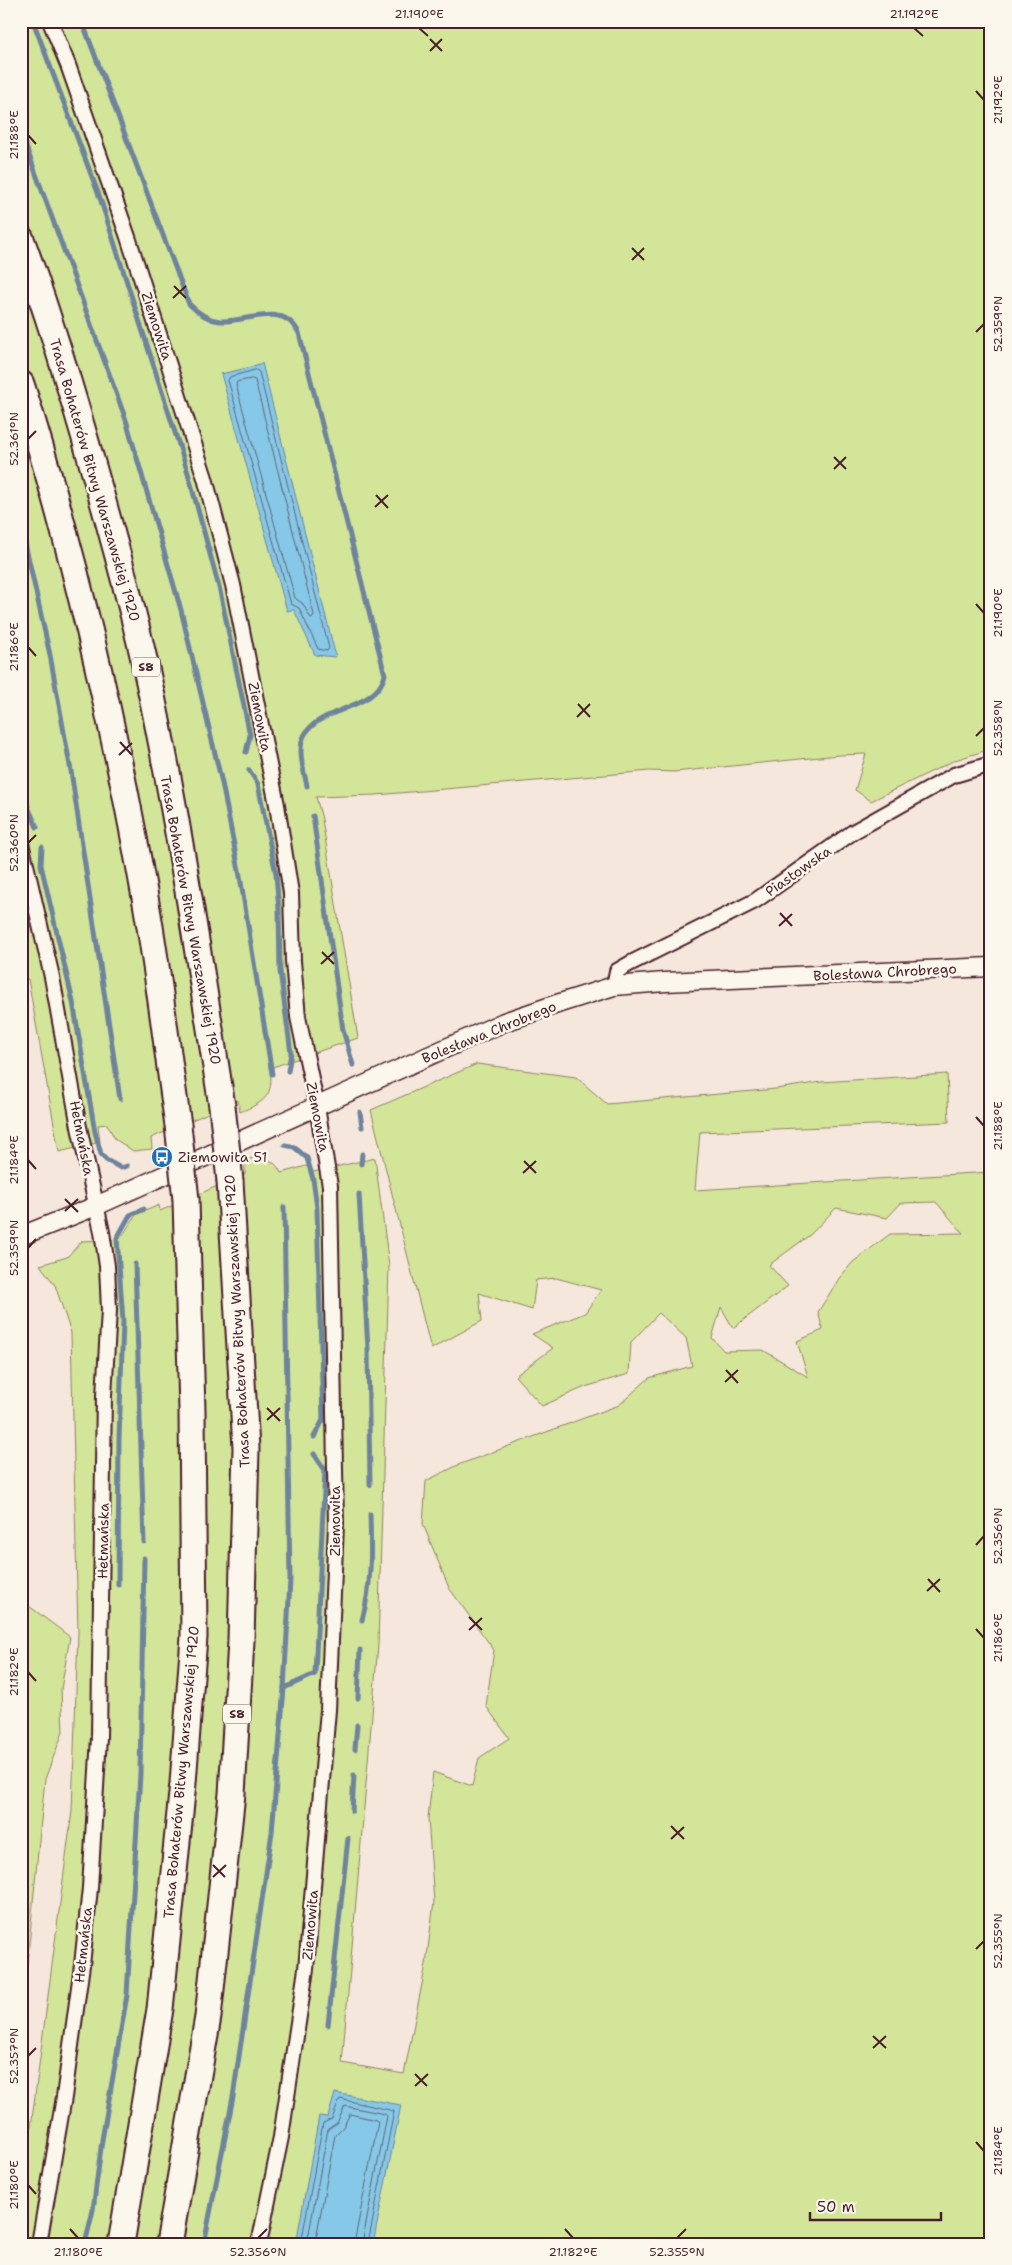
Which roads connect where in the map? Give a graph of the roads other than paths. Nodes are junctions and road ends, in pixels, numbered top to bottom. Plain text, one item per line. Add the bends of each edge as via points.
1 (50, 21) edge
2 (21, 239) edge
3 (21, 384) edge
4 (991, 764) edge
5 (21, 842) edge
6 (991, 967) edge
7 (614, 986) junction
8 (317, 1107) junction
9 (96, 1206) junction
10 (21, 1236) edge
11 (39, 2244) edge
12 (121, 2244) edge
13 (169, 2244) edge
14 (259, 2244) edge

1 - 8 street, Ziemowita via 128,237 205,478 233,585 277,805 291,894 298,1017
2 - 13 highway, Trasa Bohaterów Bitwy Warszawskiej 1920 / S8, bridge via 47,309 121,563 149,682 190,899 222,1106 230,1181 246,1448 242,1641 232,1794 208,2017
3 - 12 highway, Trasa Bohaterów Bitwy Warszawskiej 1920, bridge via 82,591 114,734 146,904 186,1200 194,1638 160,2009
4 - 7 street, Piastowska via 954,775 854,832 755,901 617,971
5 - 9 street, Hetmańska via 52,977
6 - 7 street, Bolesława Chrobrego
7 - 8 street, Bolesława Chrobrego via 504,1022
8 - 9 street, Bolesława Chrobrego
8 - 14 street, Ziemowita via 330,1186 335,1414 336,1524 329,1702 306,1969 281,2140
9 - 10 street, Bolesława Chrobrego
9 - 11 street, Hetmańska via 106,1258 109,1310 104,1396 100,1736 82,1965

